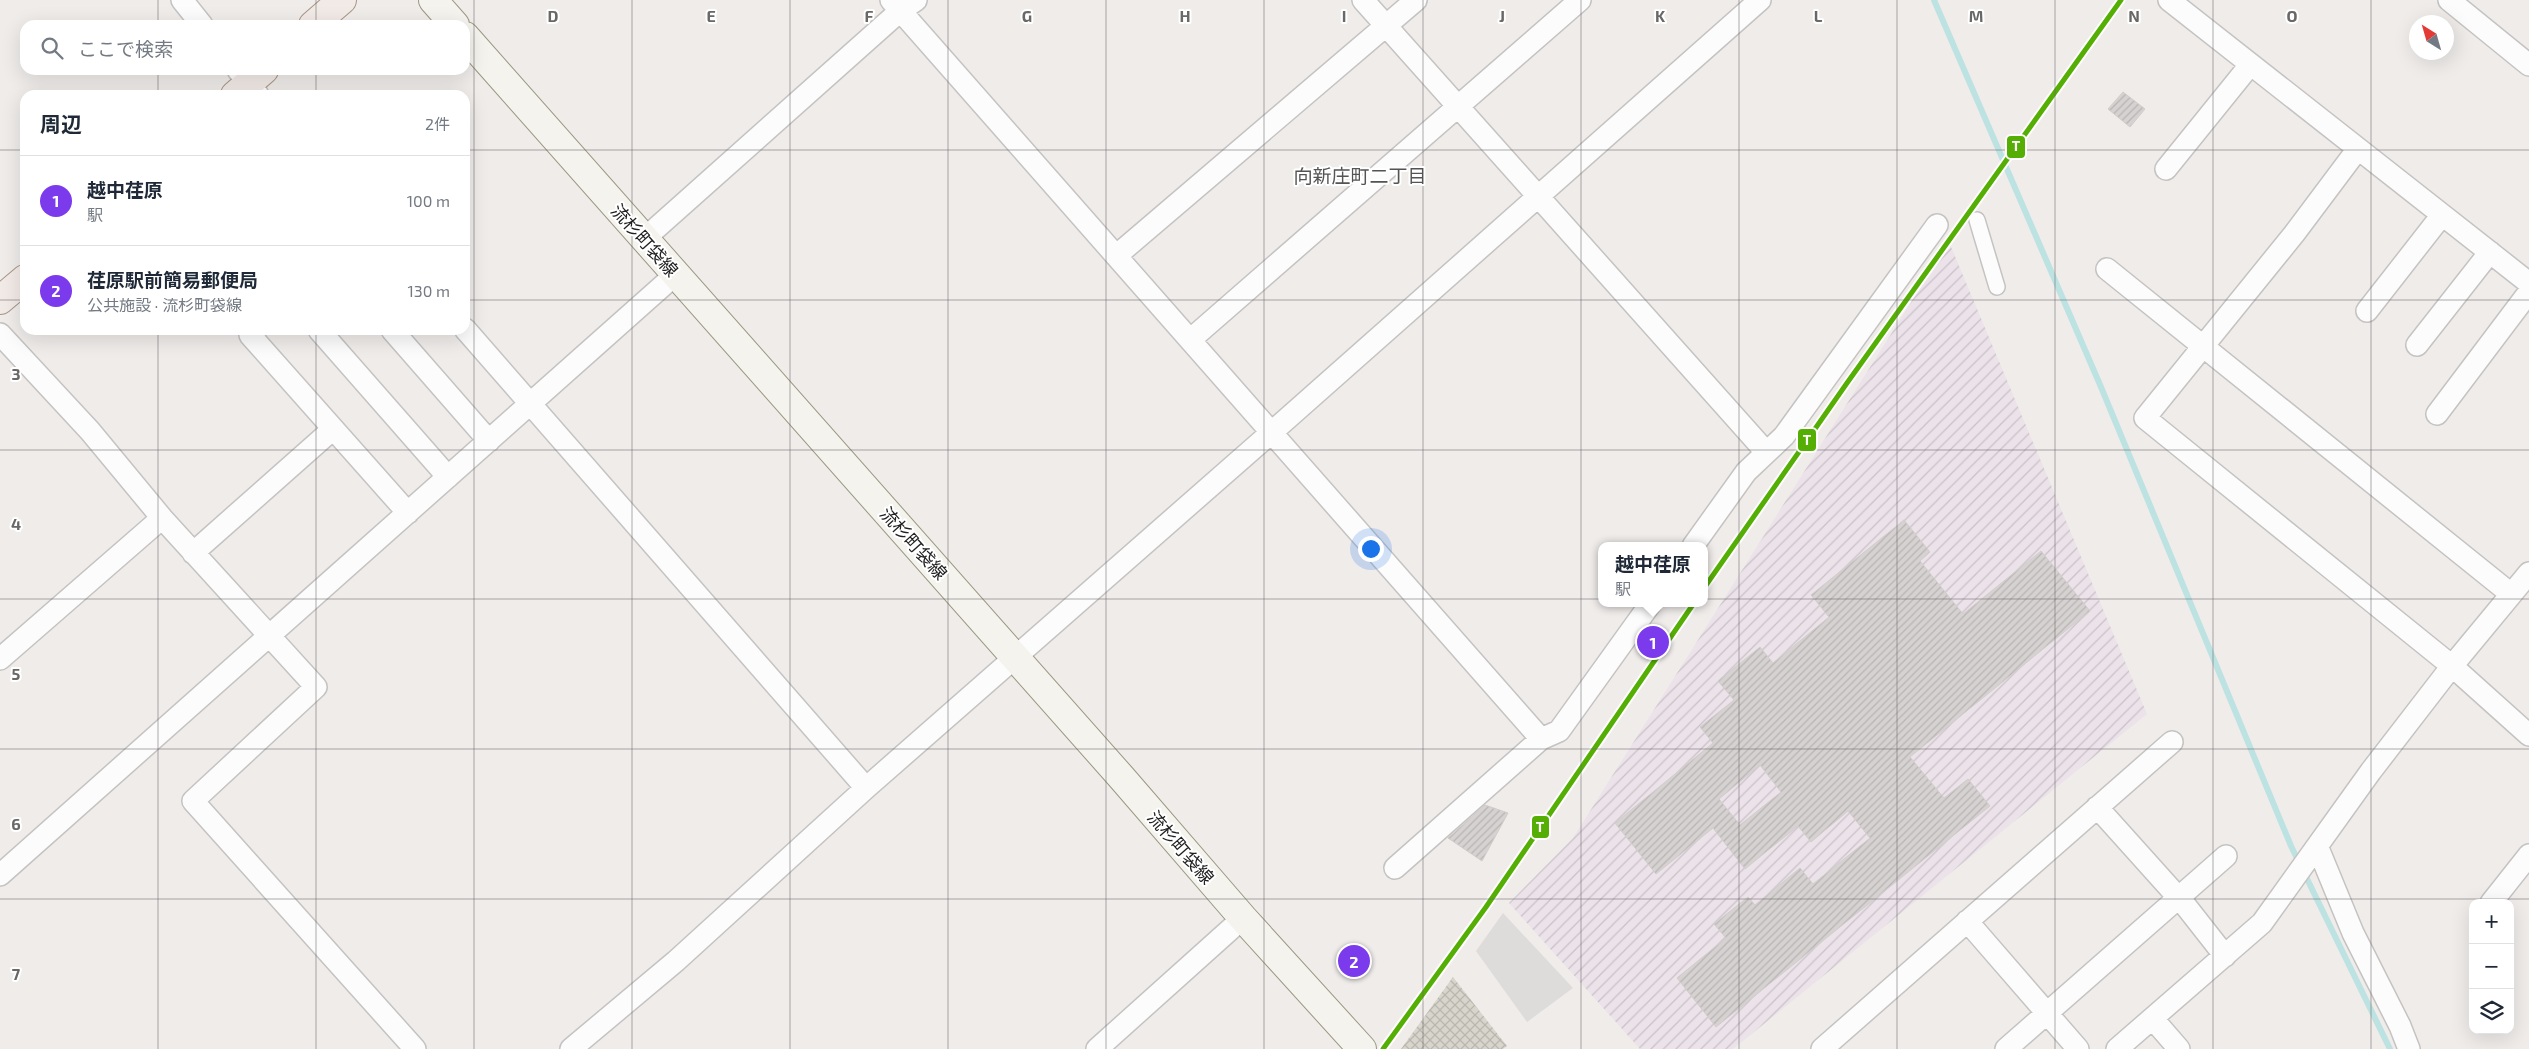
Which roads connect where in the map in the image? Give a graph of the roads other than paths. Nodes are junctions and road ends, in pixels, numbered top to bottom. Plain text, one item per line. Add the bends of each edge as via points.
1 (182, 0) edge
2 (342, 0) edge
3 (433, 0) edge
4 (1363, 0) edge
5 (1416, 0) edge
6 (1580, 0) edge
7 (1760, 0) edge
8 (2169, 0) edge
9 (2449, 0) edge
10 (902, 4) edge
11 (198, 20) edge
12 (320, 20) edge
13 (451, 20) edge
14 (1386, 26) junction
15 (470, 42) edge
16 (2250, 64) junction
17 (2529, 65) edge
18 (1458, 104) junction
19 (2357, 150) junction
20 (2166, 169) dead end
21 (1538, 196) junction
22 (2442, 215) junction
23 (1977, 220) dead end
24 (1937, 226) dead end
25 (644, 239) junction
26 (2490, 252) junction
27 (1116, 256) junction
28 (2107, 269) dead end
29 (676, 274) junction
30 (20, 283) edge
31 (2529, 283) edge
32 (1997, 287) dead end
33 (2529, 292) edge
34 (0, 300) edge
35 (2367, 311) dead end
36 (0, 334) edge
37 (250, 335) edge
38 (323, 335) edge
39 (396, 335) edge
40 (470, 335) edge
41 (1190, 340) junction
42 (2203, 346) junction
43 (2417, 346) dead end
44 (531, 404) junction
45 (2437, 414) dead end
46 (333, 429) junction
47 (1272, 432) junction
48 (489, 441) junction
49 (1766, 452) junction
50 (448, 477) junction
51 (408, 513) junction
52 (162, 518) junction
53 (1696, 542) edge
54 (193, 553) junction
55 (2529, 573) edge
56 (2511, 594) junction
57 (1648, 607) edge
58 (270, 636) junction
59 (1015, 657) junction
60 (0, 659) edge
61 (2452, 666) junction
62 (2529, 735) edge
63 (1540, 739) junction
64 (2172, 742) dead end
65 (866, 788) junction
66 (2097, 807) junction
67 (2318, 848) junction
68 (2226, 856) dead end
69 (2529, 856) edge
70 (1395, 868) dead end
71 (0, 875) edge
72 (2178, 898) junction
73 (2494, 899) edge
74 (1243, 918) junction
75 (1967, 922) junction
76 (2225, 956) junction
77 (2047, 1013) junction
78 (2153, 1019) junction
79 (1833, 1046) edge
80 (415, 1049) edge
81 (571, 1049) edge
82 (1097, 1049) edge
83 (1362, 1049) edge
84 (2006, 1049) edge
85 (2078, 1049) edge
86 (2117, 1049) edge
87 (2179, 1049) edge
88 (2410, 1049) edge

1 - 11 street
2 - 12 main road
3 - 13 main road
4 - 14 street
5 - 14 street
6 - 18 street
7 - 21 street
8 - 16 street
9 - 17 street
10 - 25 street
10 - 27 street
14 - 18 street
14 - 27 street
15 - 25 main road, 流杉町袋線
16 - 19 street
16 - 20 street
18 - 21 street
18 - 41 street
19 - 22 street
19 - 42 street
21 - 47 street
21 - 49 street
22 - 26 street
22 - 35 street
23 - 32 street
24 - 49 street via 1784,436
25 - 29 main road, 流杉町袋線
26 - 31 street
26 - 43 street
27 - 41 street
28 - 42 street
29 - 44 street
29 - 59 main road, 流杉町袋線
30 - 34 main road
33 - 45 street
36 - 52 street via 90,431
37 - 46 street
38 - 50 street
39 - 48 street
40 - 44 street
41 - 47 street
42 - 56 street
42 - 61 street via 2145,418
44 - 48 street
44 - 65 street
46 - 51 street
46 - 54 street
47 - 59 street
47 - 63 street
48 - 50 street
49 - 53 street via 1746,472
50 - 51 street
51 - 58 street
52 - 54 street
52 - 60 street
54 - 58 street
55 - 56 street
56 - 61 street
57 - 63 street via 1559,732
58 - 71 street
58 - 80 street via 316,687 193,801
59 - 65 street
59 - 74 main road, 流杉町袋線
61 - 62 street
61 - 67 street via 2371,771
63 - 70 street
64 - 66 street
65 - 81 street via 676,961
66 - 72 street
66 - 75 street
67 - 76 street via 2262,923
67 - 88 street via 2353,933
68 - 72 street
69 - 73 street
72 - 76 street
72 - 77 street
74 - 82 street
74 - 83 main road, 流杉町袋線
75 - 77 street
75 - 79 street
76 - 78 street
77 - 84 street
77 - 85 street
78 - 86 street
78 - 87 street

